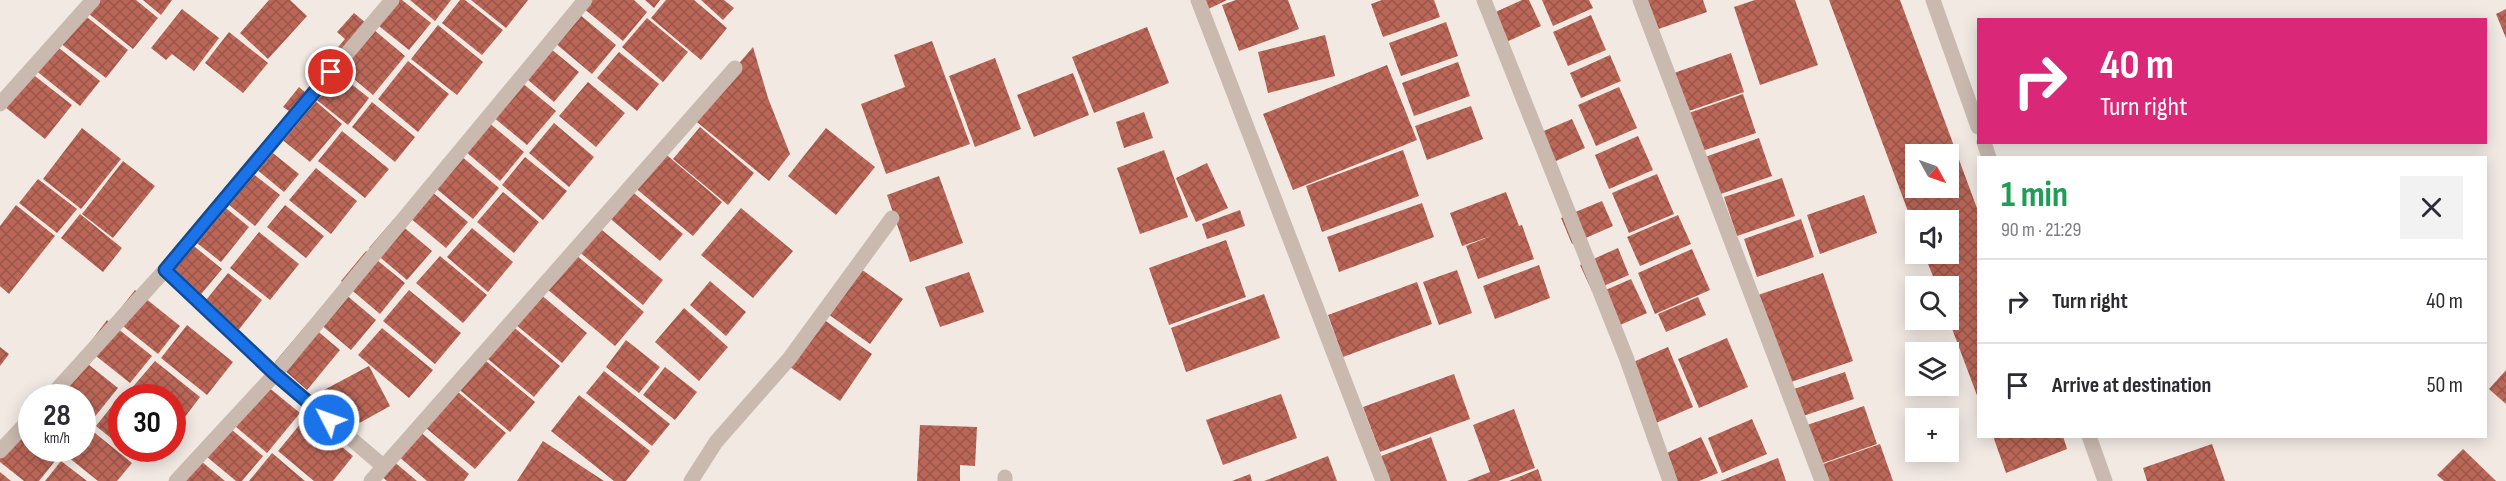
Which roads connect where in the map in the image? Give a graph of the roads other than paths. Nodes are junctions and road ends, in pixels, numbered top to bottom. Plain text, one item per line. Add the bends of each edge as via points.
1 (93, 0) edge
2 (392, 0) edge
3 (585, 0) edge
4 (1198, 0) edge
5 (1484, 0) edge
6 (1641, 0) edge
7 (1933, 0) edge
8 (735, 68) dead end
9 (0, 104) edge
10 (1977, 124) edge
11 (892, 218) dead end
12 (165, 270) junction
13 (275, 374) junction
14 (62, 384) edge
15 (18, 432) edge
16 (2090, 438) edge
17 (0, 451) edge
18 (383, 466) junction
19 (176, 481) edge
20 (371, 481) edge
21 (691, 481) edge
22 (1383, 481) edge
23 (1670, 481) edge
24 (1822, 481) edge
25 (2105, 481) edge

1 - 9 street
2 - 12 street
3 - 13 street
4 - 22 street
5 - 23 street via 1626,357
6 - 24 street
7 - 10 street
8 - 18 street
11 - 21 street via 789,359 716,442
12 - 13 street
12 - 14 street
13 - 18 street
13 - 19 street
15 - 17 street
16 - 25 street
18 - 20 street

